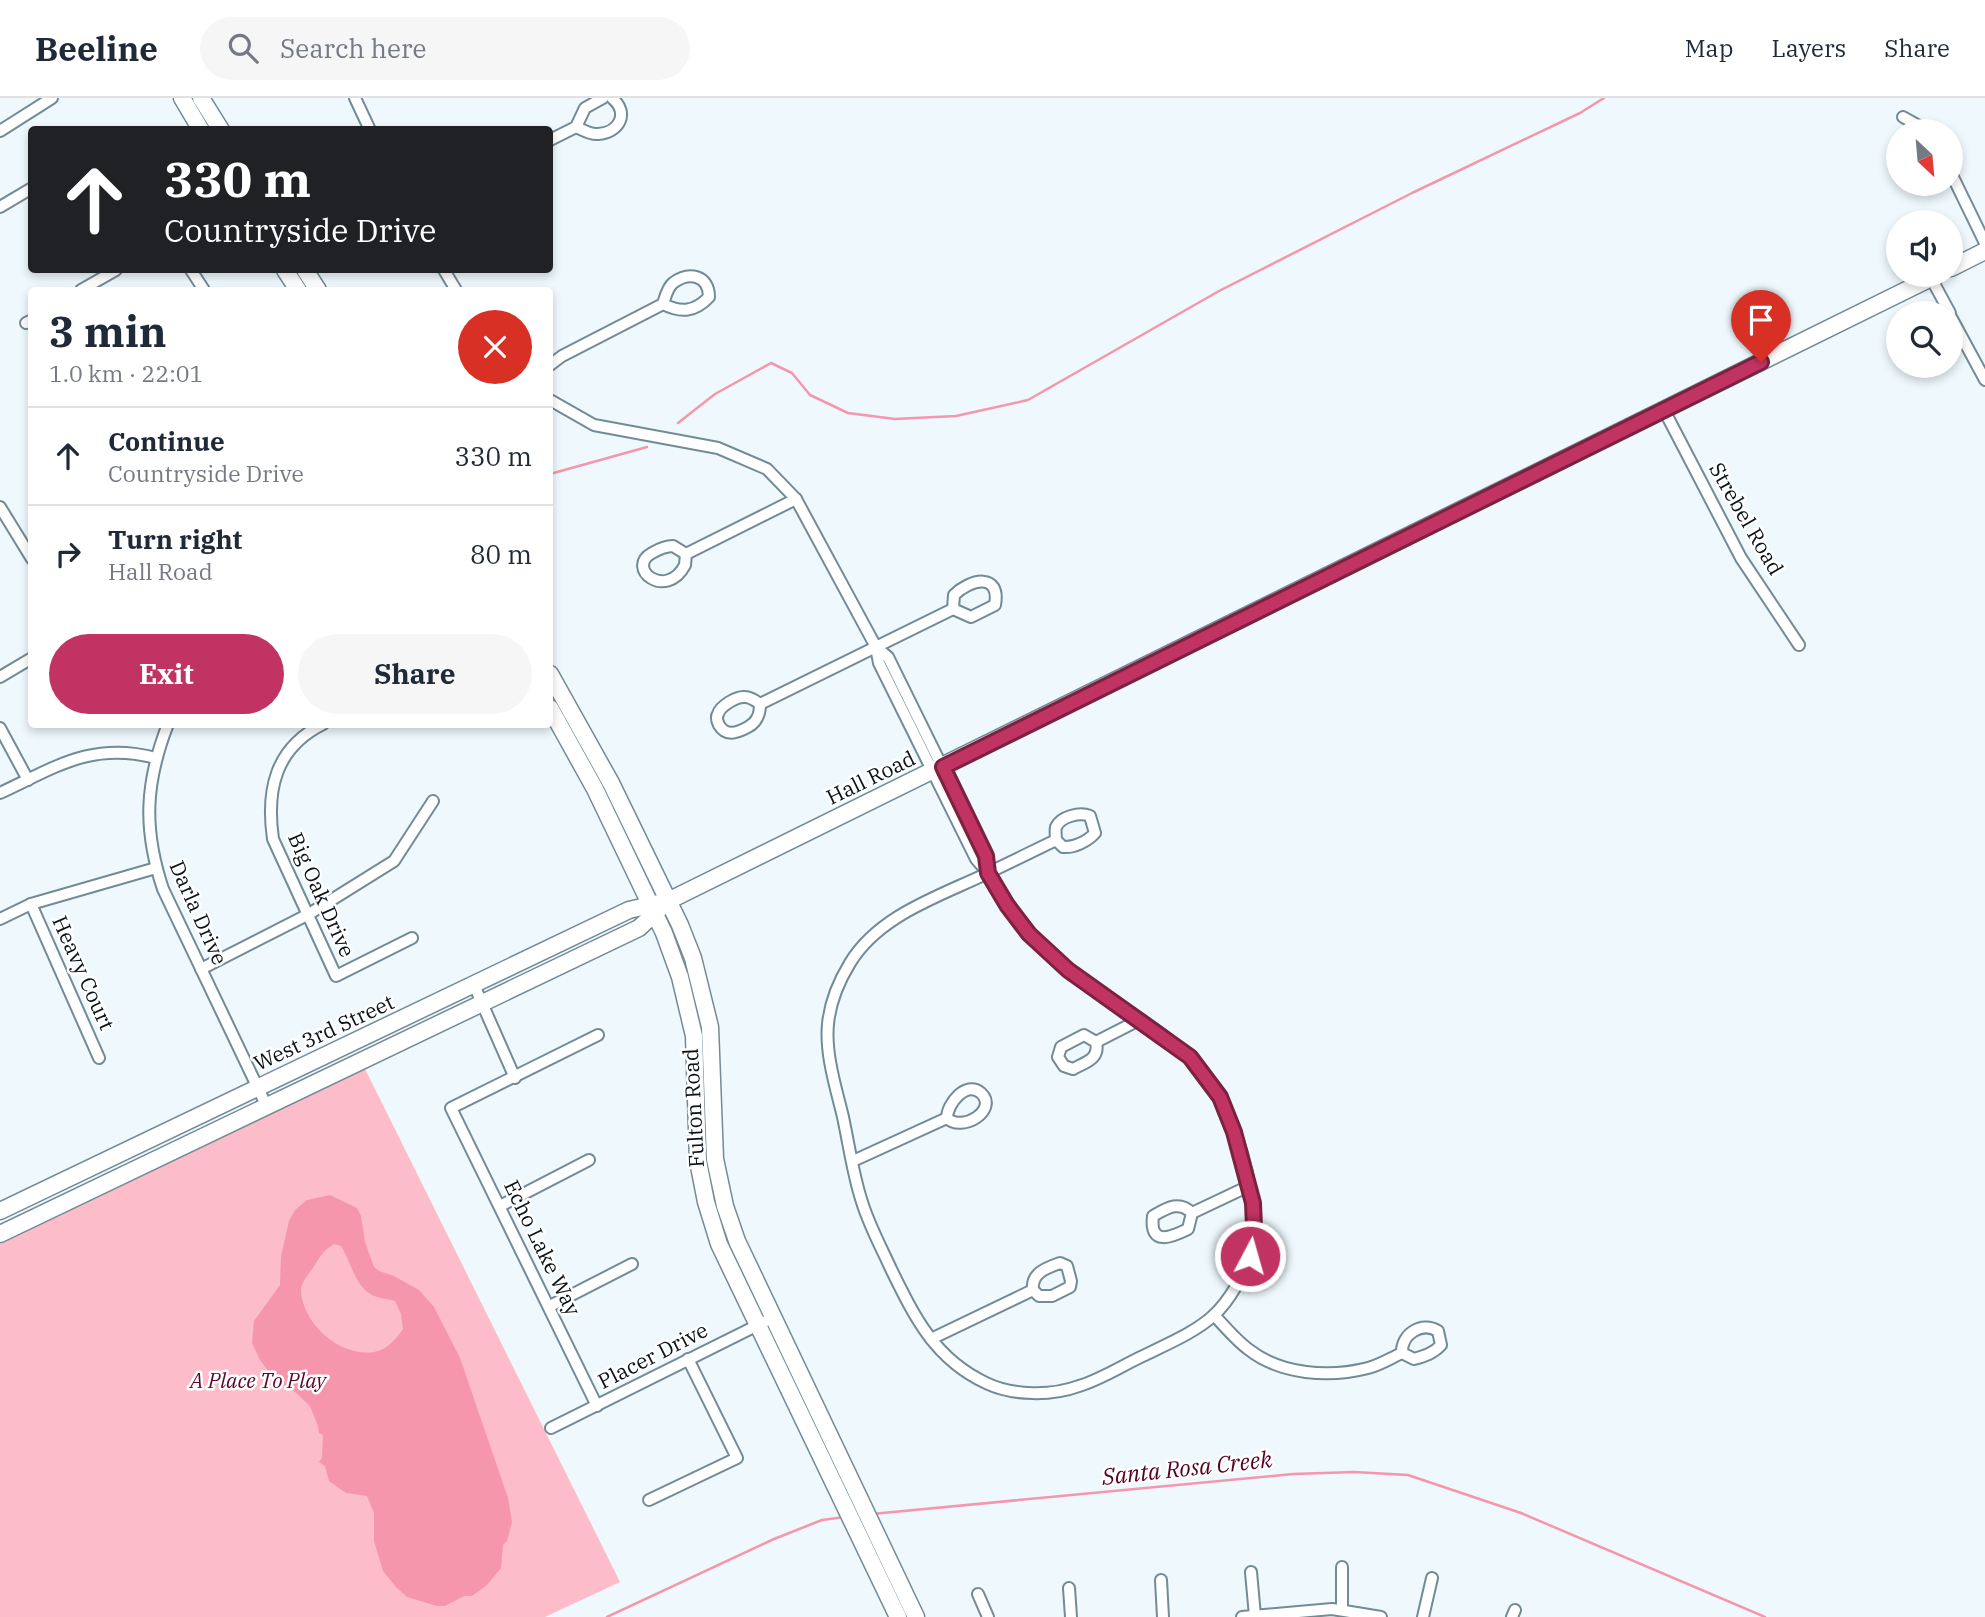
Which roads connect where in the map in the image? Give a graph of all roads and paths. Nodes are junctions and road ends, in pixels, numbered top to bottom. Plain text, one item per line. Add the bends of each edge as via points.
1 (52, 98) edge
2 (182, 98) edge
3 (201, 98) edge
4 (355, 98) edge
5 (603, 98) edge
6 (612, 98) edge
7 (1903, 117) dead end
8 (1907, 119) edge
9 (199, 126) edge
10 (218, 126) edge
11 (368, 126) edge
12 (576, 127) junction
13 (0, 131) edge
14 (553, 139) edge
15 (28, 190) edge
16 (1962, 196) edge
17 (0, 207) edge
18 (1985, 243) edge
19 (1985, 251) edge
20 (1963, 262) edge
21 (111, 273) edge
22 (86, 287) edge
23 (1912, 287) edge
24 (663, 304) dead end
25 (1963, 339) edge
26 (553, 363) edge
27 (1985, 380) edge
28 (553, 402) edge
29 (1664, 410) junction
30 (796, 499) junction
31 (0, 507) edge
32 (28, 552) edge
33 (686, 554) dead end
34 (953, 609) dead end
35 (1799, 645) dead end
36 (876, 647) junction
37 (28, 660) edge
38 (0, 677) edge
39 (553, 679) edge
40 (760, 704) dead end
41 (553, 713) edge
42 (0, 728) edge
43 (167, 728) edge
44 (315, 728) edge
45 (156, 758) junction
46 (937, 770) junction
47 (27, 780) junction
48 (0, 793) edge
49 (433, 801) dead end
50 (1056, 840) dead end
51 (156, 868) junction
52 (988, 873) junction
53 (668, 901) junction
54 (32, 904) junction
55 (653, 909) junction
56 (309, 914) junction
57 (0, 919) edge
58 (412, 938) dead end
59 (201, 969) junction
60 (474, 985) junction
61 (481, 1003) junction
62 (1139, 1020) junction
63 (598, 1035) dead end
64 (1096, 1042) dead end
65 (99, 1058) dead end
66 (515, 1078) junction
67 (258, 1088) junction
68 (267, 1107) junction
69 (947, 1118) dead end
70 (589, 1160) dead end
71 (852, 1161) junction
72 (1250, 1186) junction
73 (500, 1206) junction
74 (0, 1211) edge
75 (1192, 1213) dead end
76 (0, 1234) edge
77 (632, 1264) dead end
78 (1033, 1290) dead end
79 (550, 1306) junction
80 (1214, 1315) junction
81 (772, 1318) junction
82 (757, 1325) junction
83 (931, 1339) junction
84 (1402, 1353) dead end
85 (688, 1359) junction
86 (597, 1406) junction
87 (551, 1428) dead end
88 (847, 1492) junction
89 (649, 1500) dead end
90 (1342, 1567) dead end
91 (1251, 1572) dead end
92 (1432, 1578) dead end
93 (1161, 1580) dead end
94 (1069, 1588) dead end
95 (978, 1594) dead end
96 (1342, 1610) junction
97 (1308, 1614) edge
98 (1255, 1616) edge
99 (898, 1617) edge
100 (916, 1617) edge
101 (988, 1617) edge
102 (1071, 1617) edge
103 (1163, 1617) edge
104 (1242, 1617) edge
105 (1381, 1617) edge
106 (1423, 1617) edge

1 - 13 street
2 - 9 main road
3 - 10 main road
4 - 11 street
5 - 12 street via 585,108
6 - 12 street via 622,113 618,124 602,134
7 - 8 street
12 - 14 street
15 - 17 street
16 - 18 street
19 - 20 main road
21 - 22 street
23 - 29 main road, Hall Road
24 - 26 street
25 - 27 street
28 - 30 street via 594,425 718,448 767,469
29 - 35 street, Strebel Road via 1741,558
29 - 46 main road, Hall Road
30 - 33 street
30 - 36 street
31 - 32 street
34 - 36 street
36 - 40 street
36 - 46 street via 879,663
37 - 38 street
39 - 53 main road, Fulton Road via 600,760
41 - 55 main road, Fulton Road via 596,789
42 - 47 street
43 - 45 street, Darla Drive
44 - 56 street, Big Oak Drive via 290,750 279,769 270,814 273,839
45 - 47 street via 127,752 96,753
45 - 51 street, Darla Drive via 148,808
46 - 52 street via 976,859
46 - 53 main road, Hall Road
47 - 48 street
49 - 56 street via 394,861
50 - 52 street
51 - 54 street
51 - 59 street, Darla Drive
52 - 62 street via 1029,934 1056,961
52 - 71 street via 874,933 841,979 833,1000 828,1041
53 - 55 main road, West 3rd Street
53 - 81 main road, Fulton Road via 690,949 707,1009 714,1146 725,1206
54 - 57 street
54 - 65 street, Heavy Court
55 - 60 main road, West 3rd Street via 629,909
55 - 61 main road, West 3rd Street via 639,928
55 - 82 main road, Fulton Road via 676,963 691,1021 696,1141 706,1202 727,1264
56 - 58 street, Big Oak Drive via 336,976
56 - 59 street
59 - 67 street, Darla Drive
60 - 61 street
60 - 67 main road, West 3rd Street
61 - 66 street
61 - 68 main road, West 3rd Street
62 - 64 street
62 - 72 street via 1190,1057 1208,1079 1234,1132
63 - 66 street
66 - 73 street, Echo Lake Way via 451,1108
67 - 68 street, Darla Drive
67 - 74 main road, West 3rd Street
68 - 76 main road, West 3rd Street
69 - 71 street
70 - 73 street
71 - 83 street via 862,1205 913,1314
72 - 75 street
72 - 80 street via 1254,1227 1250,1256
73 - 79 street, Echo Lake Way
77 - 79 street
78 - 83 street
79 - 86 street, Echo Lake Way
80 - 83 street via 1182,1336 1079,1386 1033,1393 988,1385 956,1365
80 - 84 street via 1250,1350 1289,1369 1332,1374 1371,1367
81 - 82 street, Placer Drive
81 - 88 main road, Fulton Road
82 - 85 street, Placer Drive
82 - 88 main road, Fulton Road
85 - 86 street, Placer Drive
85 - 89 street via 737,1458
86 - 87 street, Placer Drive
88 - 99 main road, Fulton Road via 864,1546
88 - 100 main road, Fulton Road
90 - 96 street
91 - 98 street
92 - 106 street
93 - 103 street
94 - 102 street
95 - 101 street
96 - 97 street
96 - 105 street
97 - 98 street
98 - 104 street

